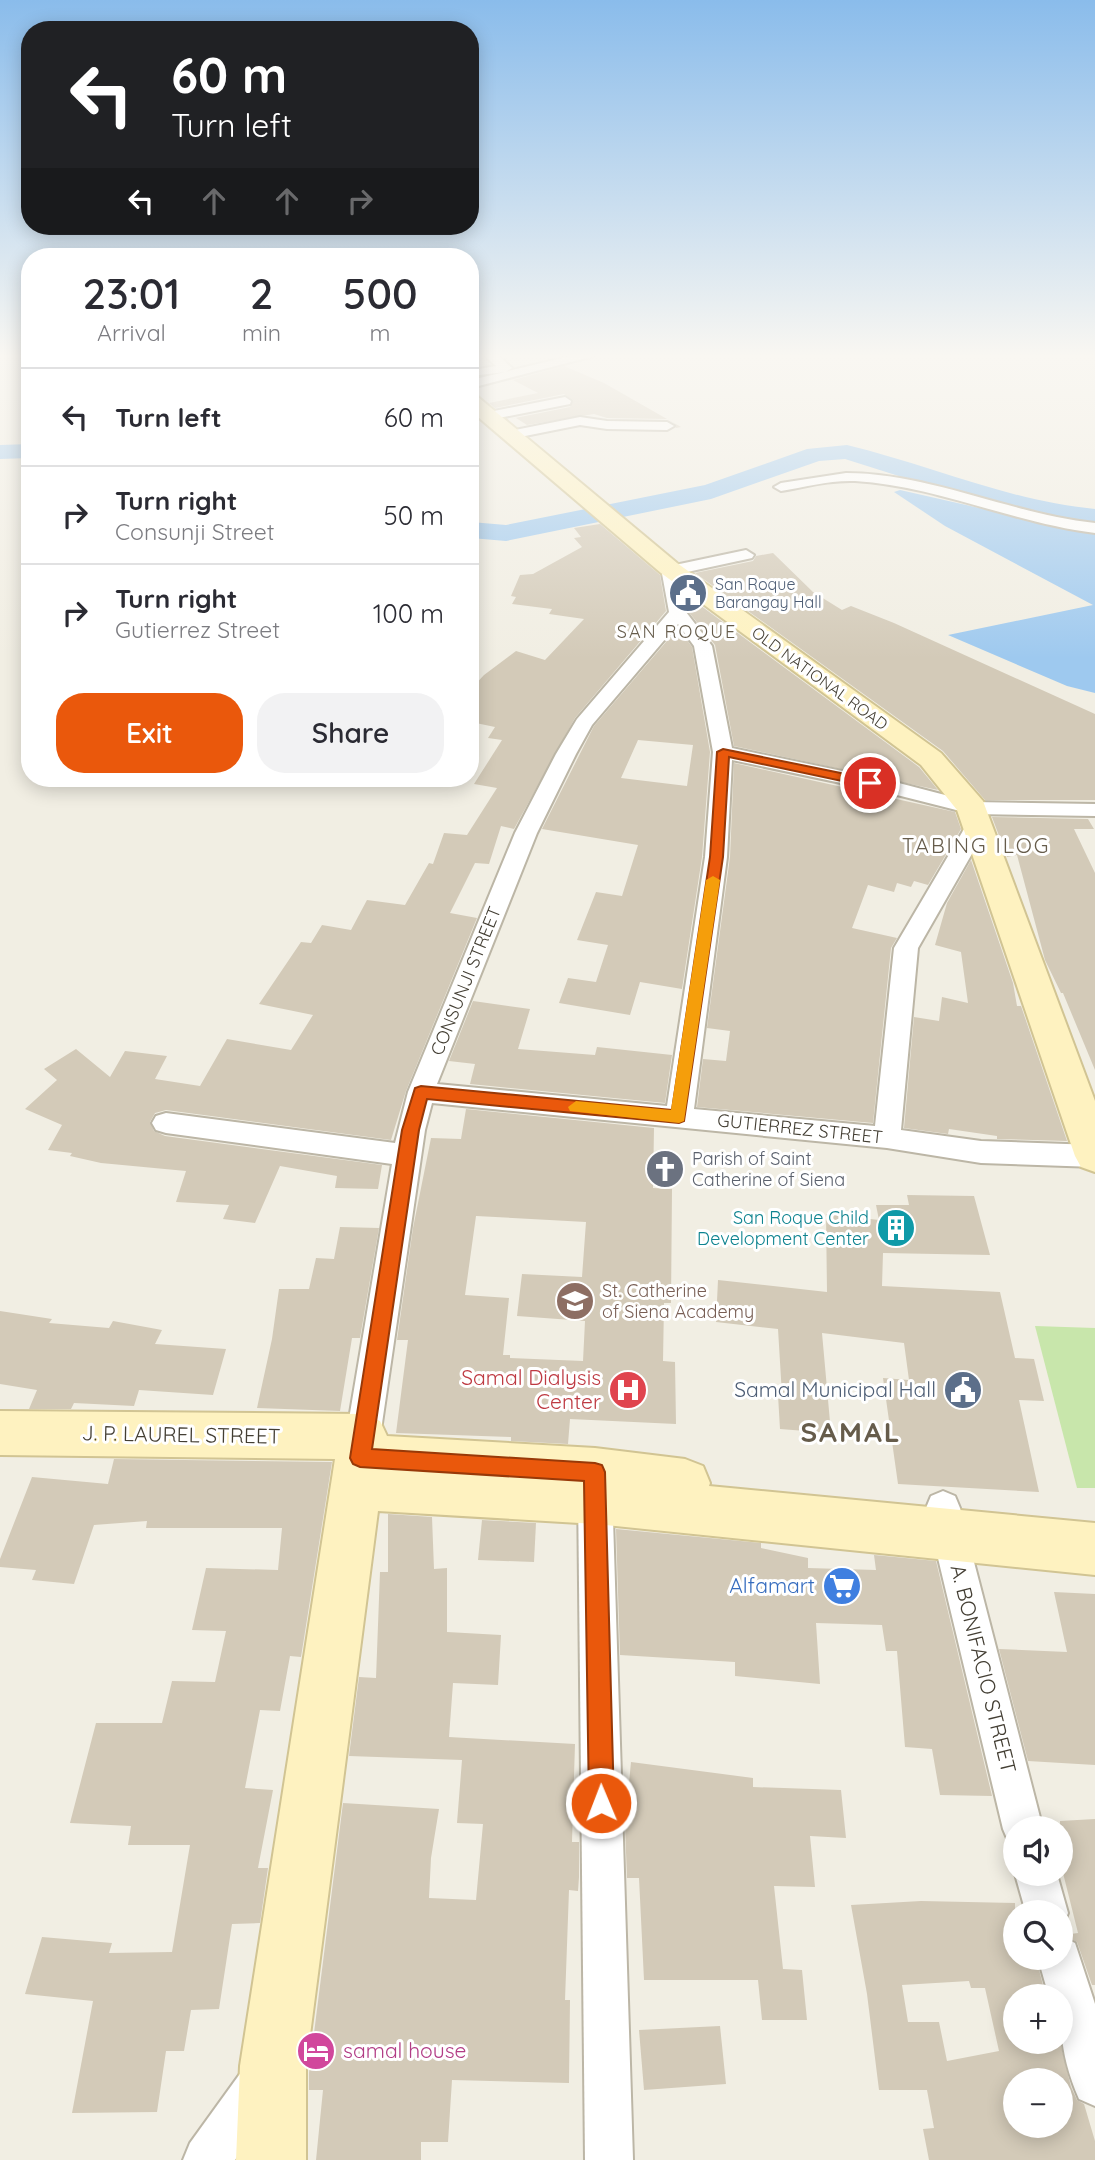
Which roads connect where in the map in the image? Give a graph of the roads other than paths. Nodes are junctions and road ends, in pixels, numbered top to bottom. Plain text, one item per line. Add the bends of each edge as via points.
1 (535, 457) edge
2 (781, 487) dead end
3 (1095, 527) edge
4 (746, 555) dead end
5 (671, 569) junction
6 (678, 613) junction
7 (723, 752) junction
8 (1095, 810) edge
9 (975, 816) junction
10 (421, 1092) junction
11 (679, 1117) junction
12 (166, 1123) dead end
13 (887, 1138) junction
14 (407, 1155) junction
15 (1095, 1156) edge
16 (0, 1433) edge
17 (360, 1460) junction
18 (595, 1486) junction
19 (946, 1521) junction
20 (1095, 1523) edge
21 (1095, 1549) edge
22 (1020, 1816) edge
23 (1062, 1970) edge
24 (272, 2066) junction
25 (1095, 2084) edge
26 (207, 2160) edge
27 (271, 2160) edge
28 (609, 2160) edge

1 - 5 main road, OLD NATIONAL ROAD
2 - 3 street via 852,477 891,481 1050,521
4 - 5 street
5 - 6 street
5 - 9 main road, OLD NATIONAL ROAD via 931,759
6 - 7 street via 703,646
6 - 10 street, CONSUNJI STREET via 584,723 570,746 526,833
7 - 9 street via 895,788
7 - 11 street via 716,857
8 - 9 street
9 - 13 street via 906,948
9 - 15 main road, OLD NATIONAL ROAD
10 - 11 street, GUTIERREZ STREET
10 - 14 street, CONSUNJI STREET
11 - 13 street, GUTIERREZ STREET
12 - 14 street
13 - 15 street, GUTIERREZ STREET via 981,1152
14 - 17 street, CONSUNJI STREET
16 - 17 main road, J. P. LAUREL STREET
17 - 18 main road, J. P. LAUREL STREET
17 - 24 main road
18 - 19 main road, J. P. LAUREL STREET
18 - 28 street
19 - 20 main road
19 - 21 main road
19 - 22 street, A. BONIFACIO STREET
23 - 25 street
24 - 26 street
24 - 27 main road

